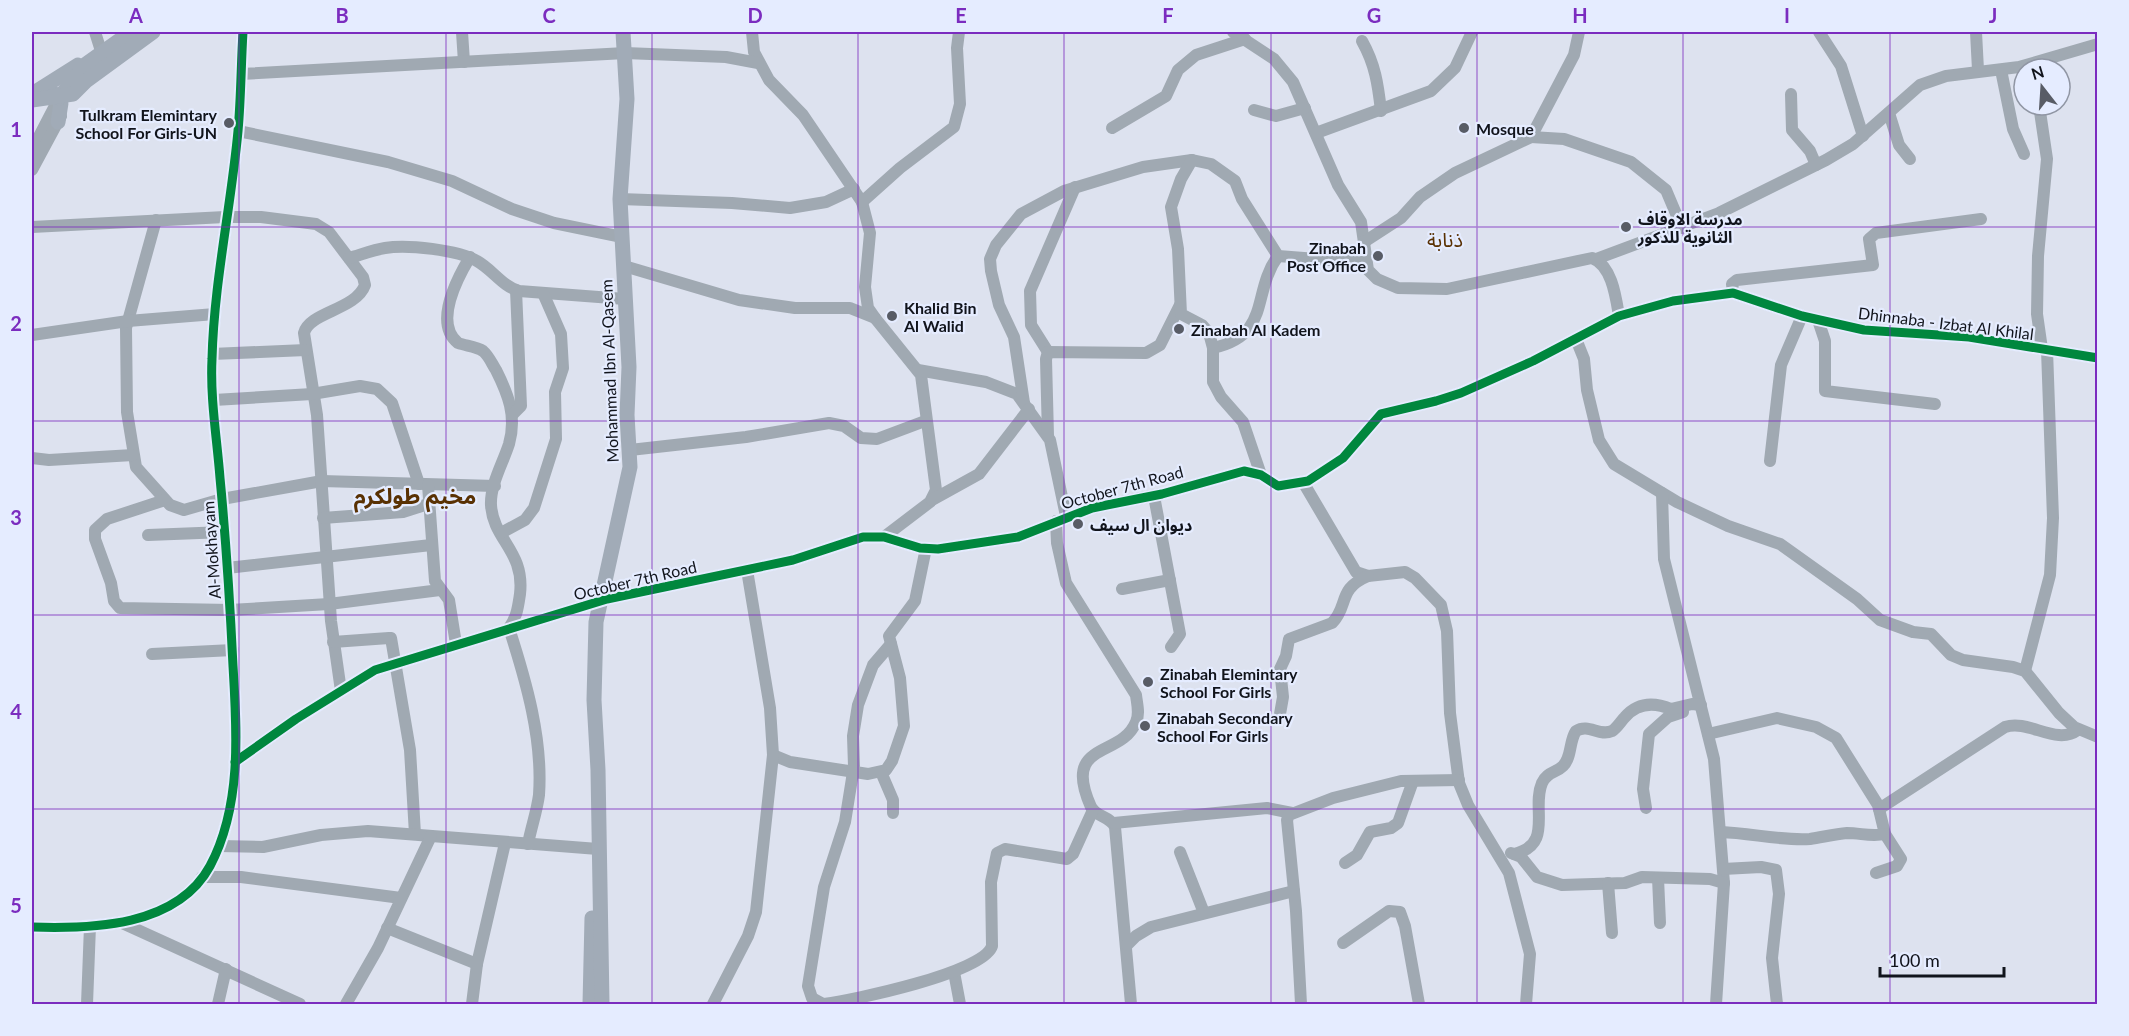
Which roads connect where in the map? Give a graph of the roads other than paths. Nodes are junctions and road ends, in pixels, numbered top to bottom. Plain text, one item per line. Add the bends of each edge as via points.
1 (95, 32) edge
2 (131, 32) edge
3 (153, 32) edge
4 (243, 32) edge
5 (462, 32) edge
6 (623, 32) edge
7 (752, 32) edge
8 (959, 32) edge
9 (1233, 32) edge
10 (1472, 32) edge
11 (1579, 32) edge
12 (1819, 32) edge
13 (1976, 32) edge
14 (1242, 35) edge
15 (1362, 41) dead end
16 (2097, 44) edge
17 (101, 51) junction
18 (625, 53) junction
19 (2059, 57) edge
20 (464, 62) junction
21 (758, 63) junction
22 (2012, 69) edge
23 (1978, 70) junction
24 (2001, 70) junction
25 (241, 74) junction
26 (32, 94) edge
27 (1791, 94) dead end
28 (66, 96) junction
29 (32, 100) edge
30 (1305, 108) junction
31 (1254, 110) dead end
32 (1381, 111) junction
33 (1889, 113) junction
34 (2041, 117) edge
35 (58, 122) joint
36 (1113, 128) dead end
37 (238, 131) junction
38 (1316, 133) junction
39 (1863, 136) junction
40 (1531, 137) junction
41 (32, 150) edge
42 (2024, 154) dead end
43 (1910, 159) dead end
44 (1192, 160) junction
45 (1816, 165) junction
46 (32, 170) edge
47 (1075, 187) junction
48 (854, 189) junction
49 (621, 199) junction
50 (861, 202) junction
51 (225, 217) junction
52 (1981, 219) dead end
53 (156, 220) junction
54 (32, 227) edge
55 (1682, 228) junction
56 (622, 237) junction
57 (1364, 242) junction
58 (1278, 256) junction
59 (470, 257) junction
60 (349, 258) junction
61 (1365, 258) junction
62 (1596, 259) junction
63 (624, 266) junction
64 (516, 290) junction
65 (543, 293) junction
66 (1732, 293) junction
67 (625, 299) junction
68 (1181, 302) junction
69 (214, 314) junction
70 (1619, 316) junction
71 (1802, 316) junction
72 (875, 318) junction
73 (1818, 320) junction
74 (124, 324) junction
75 (32, 335) edge
76 (1576, 339) junction
77 (1214, 348) junction
78 (2045, 349) junction
79 (306, 350) junction
80 (1048, 352) junction
81 (212, 354) junction
82 (2097, 358) edge
83 (918, 370) junction
84 (312, 394) junction
85 (214, 400) junction
86 (1935, 404) dead end
87 (1026, 406) junction
88 (513, 414) junction
89 (925, 422) junction
90 (1048, 436) junction
91 (630, 450) junction
92 (133, 455) junction
93 (32, 458) edge
94 (1770, 461) dead end
95 (1261, 475) junction
96 (322, 481) junction
97 (1303, 482) junction
98 (423, 484) junction
99 (495, 486) junction
100 (1662, 493) junction
101 (1154, 496) junction
102 (222, 499) junction
103 (165, 500) junction
104 (932, 500) junction
105 (429, 504) junction
106 (323, 518) junction
107 (1061, 519) junction
108 (225, 532) junction
109 (501, 533) junction
110 (148, 536) dead end
111 (884, 537) junction
112 (431, 545) junction
113 (926, 548) junction
114 (326, 558) junction
115 (227, 568) junction
116 (747, 570) junction
117 (1368, 576) junction
118 (1170, 580) junction
119 (1122, 589) dead end
120 (440, 590) junction
121 (599, 602) junction
122 (329, 604) junction
123 (230, 610) junction
124 (509, 628) junction
125 (333, 642) junction
126 (456, 644) junction
127 (891, 644) junction
128 (1172, 647) dead end
129 (232, 650) junction
130 (152, 654) dead end
131 (397, 663) junction
132 (2025, 671) junction
133 (342, 691) junction
134 (1701, 705) junction
135 (1280, 714) dead end
136 (2078, 730) junction
137 (1708, 734) junction
138 (2097, 737) edge
139 (773, 755) junction
140 (235, 762) junction
141 (854, 772) junction
142 (881, 772) junction
143 (1459, 780) junction
144 (1413, 781) junction
145 (1646, 808) dead end
146 (1879, 809) junction
147 (1093, 810) junction
148 (893, 813) dead end
149 (1292, 813) junction
150 (1114, 823) junction
151 (1721, 832) junction
152 (416, 834) junction
153 (1885, 834) junction
154 (431, 836) junction
155 (506, 843) junction
156 (528, 844) junction
157 (219, 846) junction
158 (598, 849) junction
159 (1180, 852) dead end
160 (1498, 854) junction
161 (1514, 854) junction
162 (1345, 863) dead end
163 (1723, 869) junction
164 (1876, 873) dead end
165 (202, 877) junction
166 (1658, 878) junction
167 (1608, 883) junction
168 (1724, 883) junction
169 (1294, 891) junction
170 (401, 898) junction
171 (1204, 913) junction
172 (120, 922) junction
173 (1660, 923) dead end
174 (90, 926) junction
175 (32, 927) edge
176 (387, 928) junction
177 (1612, 933) dead end
178 (1343, 943) dead end
179 (1126, 945) junction
180 (477, 963) junction
181 (226, 969) junction
182 (954, 972) junction
183 (817, 1003) edge
184 (87, 1005) edge
185 (218, 1005) edge
186 (300, 1005) edge
187 (346, 1005) edge
188 (472, 1005) edge
189 (590, 1005) edge
190 (602, 1005) edge
191 (713, 1005) edge
192 (960, 1005) edge
193 (1131, 1005) edge
194 (1302, 1005) edge
195 (1419, 1005) edge
196 (1526, 1005) edge
197 (1716, 1005) edge
198 (1777, 1005) edge

1 - 17 street
2 - 17 main road
3 - 28 main road
4 - 25 street, Al-Mokhayam
5 - 20 street
6 - 18 main road, Mohammad Ibn Al-Qasem
7 - 21 street
8 - 50 street via 960,104 954,127
9 - 14 street
10 - 32 street via 1460,60 1443,82 1431,92
11 - 40 street via 1574,55
12 - 39 street via 1841,66
13 - 23 street
14 - 30 street via 1284,69
14 - 36 street via 1196,56 1179,70 1166,96
15 - 32 street via 1373,61
16 - 19 street
17 - 26 main road
17 - 28 main road via 73,78
18 - 20 street
18 - 21 street via 726,57
18 - 49 main road, Mohammad Ibn Al-Qasem via 627,99
20 - 25 street
21 - 48 street via 802,115
22 - 24 street
23 - 24 street
23 - 33 street via 1920,85
24 - 42 street via 2013,129
25 - 37 street, Al-Mokhayam
26 - 28 main road via 52,92
27 - 45 street via 1792,130
28 - 29 main road
28 - 35 main road
28 - 41 street
30 - 31 street via 1276,116
30 - 38 street
32 - 38 street
33 - 39 street
33 - 43 street via 1899,145
34 - 78 street via 2047,159 2037,314
35 - 46 street
37 - 51 street, Al-Mokhayam
37 - 56 street via 388,162 452,181 554,223
38 - 57 street via 1338,185 1360,222
39 - 45 street
40 - 55 street via 1564,139 1631,162 1666,190
40 - 57 street via 1455,173 1420,197 1401,218
44 - 47 street via 1143,167
44 - 58 street via 1210,164 1235,182
44 - 68 street via 1171,207
45 - 55 street
47 - 80 street via 1030,291 1031,325
47 - 87 street via 1021,214 990,259 999,305 1014,337
48 - 49 street via 826,202 789,208
48 - 50 street
49 - 56 main road, Mohammad Ibn Al-Qasem
50 - 72 street via 870,233 865,287 868,308
51 - 53 street
51 - 60 street via 261,216 321,226
51 - 69 street, Al-Mokhayam
52 - 66 street via 1876,233 1869,239 1873,265 1737,280 1732,284
53 - 54 street
53 - 74 street
55 - 62 street
56 - 63 main road, Mohammad Ibn Al-Qasem
57 - 61 street
58 - 61 street
58 - 77 street via 1269,270 1256,321 1230,344
59 - 60 street via 386,247
59 - 64 street
59 - 88 street via 453,285 448,309 450,335 458,343 487,355 506,388
60 - 79 street via 363,277 363,290 345,305 306,326
61 - 62 street via 1368,270 1386,285 1425,289 1470,286
62 - 70 street via 1605,268
63 - 67 main road, Mohammad Ibn Al-Qasem
63 - 72 street via 739,300 795,308 850,308
64 - 65 street
64 - 88 street via 521,406
65 - 67 street
65 - 109 street via 561,334 563,369 555,392 556,439 534,508 525,520
66 - 70 street, Dhinnaba - Izbat Al Khilal via 1673,301
66 - 71 street, Dhinnaba - Izbat Al Khilal
67 - 91 main road, Mohammad Ibn Al-Qasem
68 - 77 street via 1181,314 1206,329
68 - 80 street via 1160,345 1146,352
69 - 74 street
69 - 81 street, Al-Mokhayam
70 - 76 street, October 7th Road
71 - 73 street, Dhinnaba - Izbat Al Khilal
71 - 94 street via 1781,365
72 - 83 street
73 - 78 street, Dhinnaba - Izbat Al Khilal via 1864,330 1969,338
73 - 86 street via 1825,341 1825,391
74 - 75 street
74 - 92 street via 127,412
76 - 97 street, October 7th Road via 1461,393 1381,414 1343,458
76 - 100 street via 1584,359 1601,447 1620,468
77 - 95 street via 1213,382 1243,422
78 - 82 street, Dhinnaba - Izbat Al Khilal
78 - 132 street via 2053,518 2050,575
79 - 81 street
79 - 84 street
80 - 90 street
81 - 85 street, Al-Mokhayam
83 - 87 street via 1007,388
83 - 89 street
84 - 85 street
84 - 96 street
84 - 98 street via 360,386 381,392 392,403
85 - 102 street, Al-Mokhayam
87 - 90 street
87 - 104 street via 979,474
88 - 99 street via 510,441
89 - 91 street via 877,439 861,438 844,426 829,423
89 - 104 street via 936,486
90 - 107 street
91 - 121 main road, Mohammad Ibn Al-Qasem via 625,498
92 - 93 street
92 - 103 street via 140,473
95 - 97 street, October 7th Road via 1278,486
95 - 101 street, October 7th Road via 1244,471
96 - 98 street
96 - 102 street
96 - 106 street
97 - 117 street via 1356,572
98 - 99 street
98 - 105 street
99 - 109 street via 491,505
100 - 132 street via 1728,526 1780,544 1880,620 1931,634 1951,655
100 - 134 street via 1664,560
101 - 107 street, October 7th Road
101 - 118 street
102 - 103 street via 184,510
102 - 108 street, Al-Mokhayam
103 - 123 street via 97,526 95,539 117,605 125,610
104 - 111 street
105 - 106 street via 402,512
105 - 112 street
106 - 114 street
107 - 113 street, October 7th Road via 1018,537
107 - 147 street via 1057,543 1065,583 1136,695 1138,716 1132,730 1083,767
108 - 110 street
108 - 115 street, Al-Mokhayam
109 - 124 street via 521,575 518,614
111 - 113 street, October 7th Road
111 - 116 street, October 7th Road via 863,537
112 - 114 street
112 - 120 street via 435,581
113 - 127 street via 915,601 891,630
114 - 115 street
114 - 122 street
115 - 123 street, Al-Mokhayam
116 - 121 street, October 7th Road
116 - 139 street via 770,708
117 - 135 street via 1347,591 1332,623 1289,639 1280,669
117 - 143 street via 1404,572 1441,605 1447,631 1450,713
118 - 119 street
118 - 128 street via 1180,634
120 - 122 street
120 - 126 street via 449,600
121 - 124 street, October 7th Road
121 - 158 main road, Mohammad Ibn Al-Qasem via 594,700
122 - 123 street
122 - 125 street
123 - 129 street, Al-Mokhayam
124 - 126 street, October 7th Road
124 - 156 street via 533,717 538,760 539,796
125 - 131 street via 390,638
125 - 133 street
126 - 131 street, October 7th Road
127 - 141 street via 873,665 858,705 853,736
127 - 142 street via 900,678 904,726 892,761
129 - 130 street
129 - 140 street, Al-Mokhayam
131 - 133 street, October 7th Road via 375,670
131 - 152 street via 415,793
132 - 136 street
133 - 140 street, October 7th Road
134 - 137 street
134 - 145 street via 1668,717 1649,734 1643,789
134 - 161 street via 1671,709 1647,704 1633,708 1614,730 1578,730 1563,766 1543,781 1539,833 1530,847
136 - 138 street
136 - 146 street via 2063,736 2018,725 2005,727
137 - 146 street via 1778,718 1816,727 1836,738
137 - 151 street
139 - 141 street via 790,762
139 - 191 street via 758,906 748,936
140 - 157 street, Al-Mokhayam via 231,803
141 - 142 street
141 - 183 street via 845,822 824,887 808,986
142 - 148 street via 893,801
143 - 144 street
143 - 160 street via 1464,798
144 - 149 street via 1362,789
144 - 162 street via 1398,824 1370,832 1357,855
146 - 153 street
147 - 150 street
147 - 182 street via 1067,859 1005,849 997,853 991,882 990,951
149 - 150 street via 1267,808
149 - 169 street via 1287,820
150 - 179 street
151 - 153 street via 1812,839 1850,833 1871,837
151 - 163 street
152 - 154 street
152 - 157 street via 349,832 263,847
153 - 164 street via 1901,862
154 - 155 street
154 - 170 street
155 - 156 street
155 - 180 street
156 - 158 street
157 - 165 street, Al-Mokhayam
158 - 189 main road, Mohammad Ibn Al-Qasem
158 - 190 main road, Mohammad Ibn Al-Qasem
159 - 171 street
160 - 161 street
160 - 196 street via 1509,873 1530,954
161 - 167 street via 1548,882 1573,886
163 - 168 street
163 - 198 street via 1776,870 1779,894 1772,958
165 - 170 street via 241,878
165 - 172 street, Al-Mokhayam via 175,901 151,914
166 - 167 street
166 - 168 street
166 - 173 street
167 - 177 street
168 - 197 street
169 - 171 street
169 - 194 street
170 - 176 street
171 - 179 street via 1150,927
172 - 174 street, Al-Mokhayam
172 - 181 street
174 - 175 street, Al-Mokhayam
174 - 184 street
176 - 180 street
176 - 187 street
178 - 195 street via 1389,911 1400,912
179 - 193 street
180 - 188 street
181 - 185 street
181 - 186 street
182 - 183 street via 911,985
182 - 192 street

